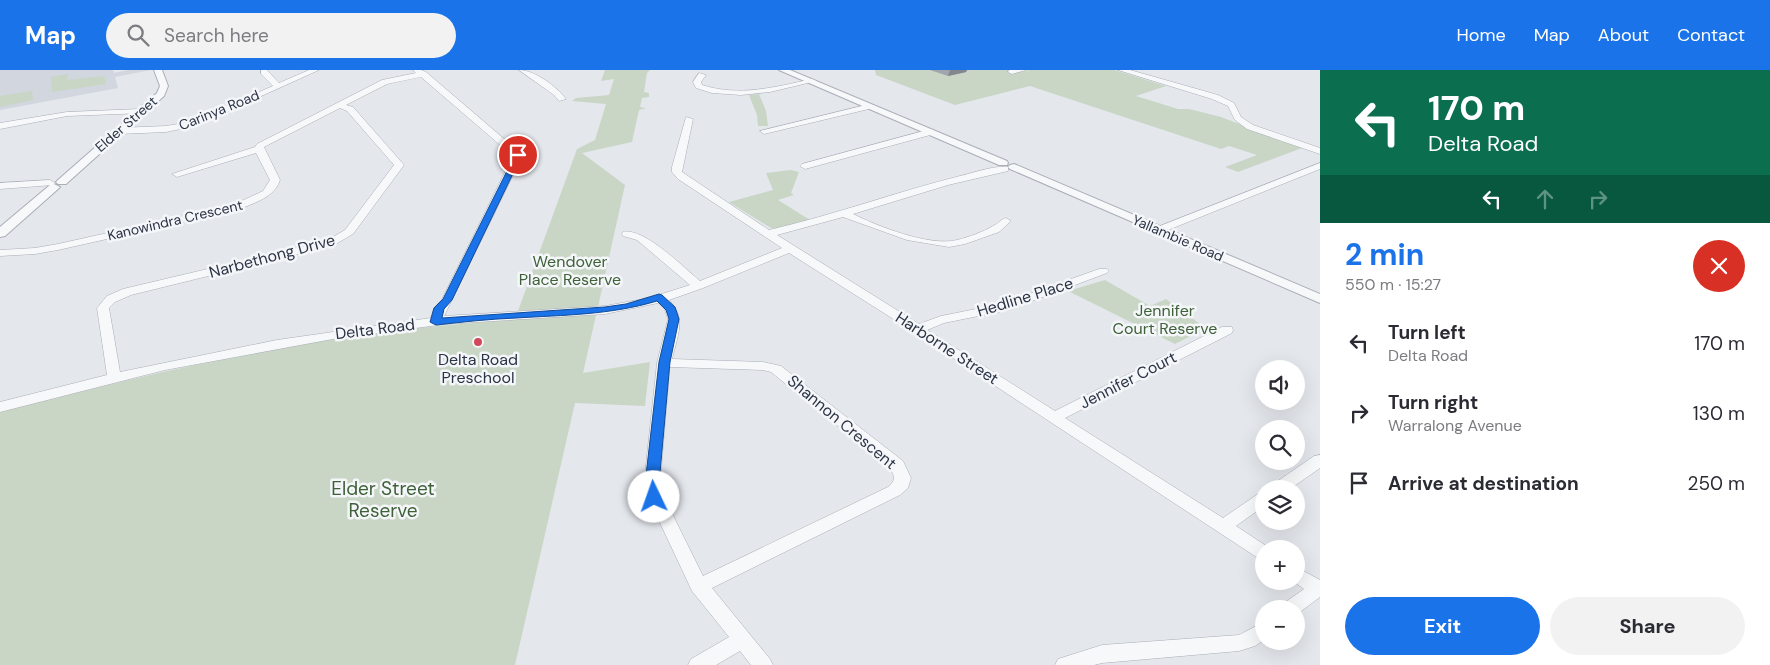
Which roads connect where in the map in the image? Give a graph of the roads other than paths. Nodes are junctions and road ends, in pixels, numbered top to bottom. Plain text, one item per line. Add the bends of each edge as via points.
1 (158, 70) edge
2 (315, 70) edge
3 (523, 70) edge
4 (783, 70) edge
5 (1022, 70) edge
6 (1122, 70) edge
7 (264, 72) dead end
8 (420, 72) edge
9 (791, 72) edge
10 (1012, 72) dead end
11 (702, 75) dead end
12 (812, 81) junction
13 (278, 87) junction
14 (562, 99) dead end
15 (339, 105) junction
16 (870, 106) junction
17 (141, 111) junction
18 (690, 119) dead end
19 (0, 126) edge
20 (118, 131) junction
21 (764, 131) dead end
22 (931, 132) junction
23 (259, 149) junction
24 (1320, 151) edge
25 (978, 152) joint
26 (805, 166) dead end
27 (1004, 166) junction
28 (1320, 166) edge
29 (72, 171) joint
30 (177, 174) dead end
31 (52, 184) junction
32 (0, 186) edge
33 (40, 199) joint
34 (844, 214) junction
35 (1006, 221) dead end
36 (1159, 230) junction
37 (0, 233) edge
38 (627, 234) dead end
39 (771, 236) junction
40 (794, 252) junction
41 (0, 253) edge
42 (1103, 271) dead end
43 (698, 285) junction
44 (659, 297) junction
45 (1320, 299) edge
46 (442, 321) junction
47 (917, 329) junction
48 (1228, 330) dead end
49 (664, 362) junction
50 (114, 378) junction
51 (0, 407) edge
52 (1055, 417) junction
53 (1320, 460) edge
54 (1291, 480) edge
55 (1255, 504) edge
56 (1222, 526) junction
57 (1255, 547) edge
58 (1305, 580) edge
59 (699, 586) junction
60 (1319, 589) edge
61 (1304, 600) edge
62 (1255, 636) edge
63 (741, 640) junction
64 (698, 665) edge
65 (762, 665) edge
66 (1065, 665) edge

1 - 17 street, Elder Street via 164,90
2 - 13 street, Carinya Road
3 - 14 street via 557,92
4 - 9 street, Yallambie Road
5 - 10 street
6 - 24 street via 1215,97 1231,105 1236,116 1250,127
7 - 13 street
8 - 15 street via 388,81
8 - 46 street via 518,155 447,300
9 - 12 street, Yallambie Road
11 - 12 street via 697,82 699,86 728,92 760,92
12 - 16 street, Yallambie Road
13 - 20 street, Carinya Road via 186,126
15 - 23 street
15 - 50 street, Narbethong Drive via 350,109 399,165 349,232 330,243 127,292 111,299 102,308
16 - 21 street
16 - 22 street, Yallambie Road
17 - 19 street via 67,114
17 - 20 street, Elder Street
18 - 39 street, Harborne Street via 677,167 678,175
20 - 29 street, Elder Street
22 - 25 street, Yallambie Road
22 - 26 street
23 - 30 street
23 - 41 street, Kanowindra Crescent via 274,184 266,193 244,205 58,247
25 - 27 street, Yallambie Road
27 - 34 street
27 - 36 street, Yallambie Road
28 - 36 street
29 - 31 street, Elder Street
31 - 32 street
31 - 33 street, Elder Street
33 - 37 street, Elder Street
34 - 35 street via 939,244 958,243 1004,225
34 - 39 street
36 - 45 street, Yallambie Road
38 - 43 street via 640,238
39 - 40 street, Harborne Street
40 - 43 street, Delta Road
40 - 47 street, Harborne Street
42 - 47 street, Hedline Place via 1004,307 941,320
43 - 44 street, Delta Road
44 - 46 street, Delta Road via 605,310
44 - 49 street via 674,314
46 - 50 street, Delta Road via 310,338
47 - 52 street, Harborne Street
48 - 52 street, Jennifer Court
49 - 59 street via 652,484 658,506
49 - 59 street, Shannon Crescent via 776,369 897,465 904,478 894,491
50 - 51 street, Delta Road
52 - 56 street, Harborne Street
53 - 54 street
55 - 56 street
56 - 57 street, Harborne Street
58 - 60 street
59 - 63 street
60 - 61 street
62 - 66 street via 1239,643 1102,654
63 - 64 street
63 - 65 street

